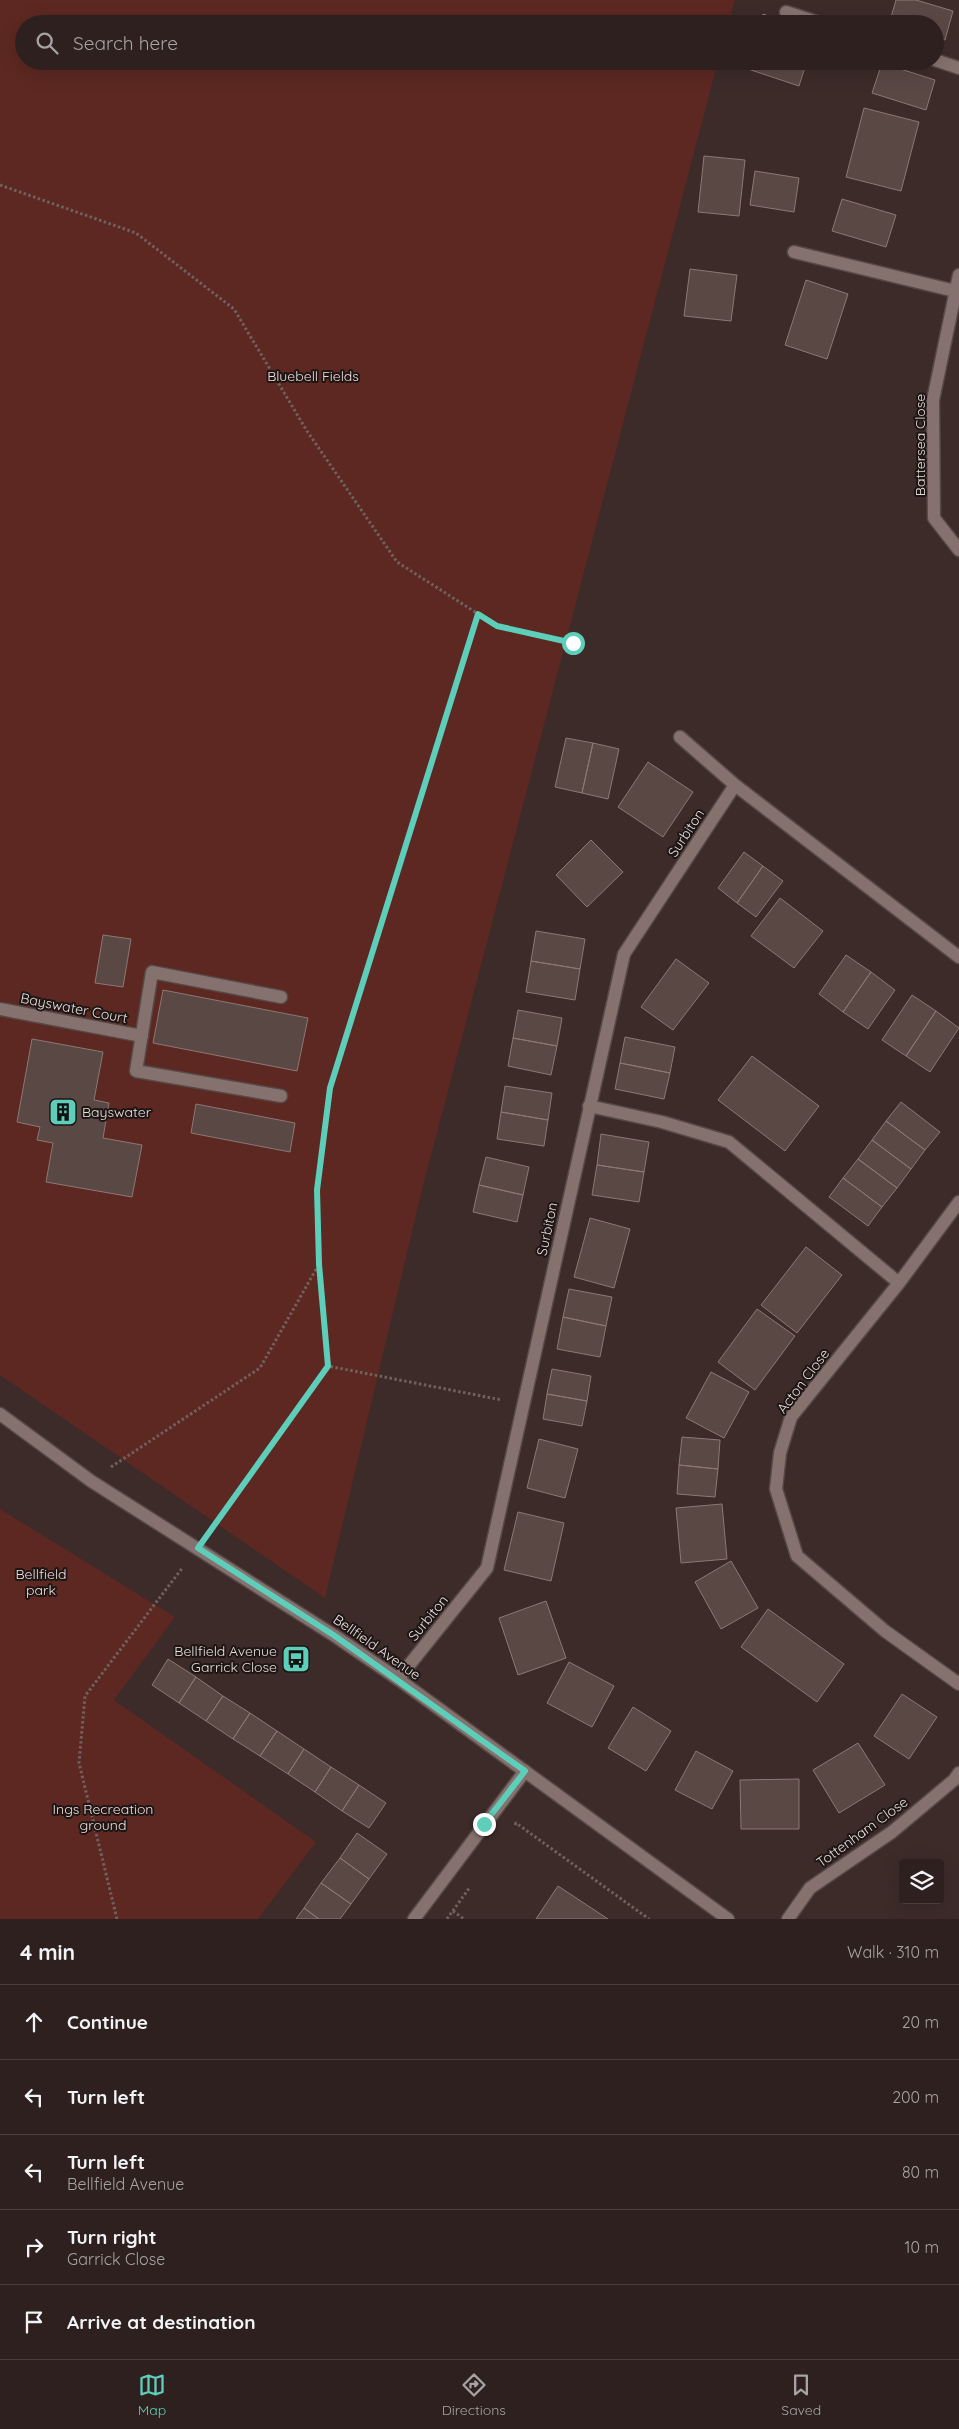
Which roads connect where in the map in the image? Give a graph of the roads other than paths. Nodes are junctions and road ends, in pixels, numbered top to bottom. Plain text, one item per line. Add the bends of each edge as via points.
1 (786, 12) dead end
2 (795, 15) edge
3 (944, 63) edge
4 (959, 68) edge
5 (794, 252) dead end
6 (959, 275) edge
7 (957, 291) edge
8 (959, 550) edge
9 (680, 737) dead end
10 (735, 785) junction
11 (959, 958) edge
12 (282, 997) dead end
13 (0, 1009) edge
14 (142, 1036) junction
15 (281, 1096) dead end
16 (589, 1106) junction
17 (959, 1202) edge
18 (899, 1283) junction
19 (0, 1414) edge
20 (398, 1679) junction
21 (959, 1684) edge
22 (525, 1771) junction
23 (959, 1773) edge
24 (414, 1919) edge
25 (728, 1919) edge
26 (788, 1919) edge

1 - 2 street
3 - 4 street
5 - 7 street
6 - 7 street, Battersea Close
7 - 8 street, Battersea Close via 932,400 934,518
9 - 10 street
10 - 11 street
10 - 16 street, Surbiton via 624,954
12 - 14 street via 152,972
13 - 14 street, Bayswater Court
14 - 15 street via 136,1071
16 - 18 street via 662,1122 729,1142
16 - 20 street, Surbiton via 487,1568
17 - 18 street, Acton Close
18 - 21 street, Acton Close via 791,1417 780,1453 776,1490 797,1556 885,1631
19 - 20 street, Bellfield Avenue via 91,1481
20 - 22 street, Bellfield Avenue
22 - 24 street
22 - 25 street, Bellfield Avenue
23 - 26 street, Tottenham Close via 892,1832 810,1888

